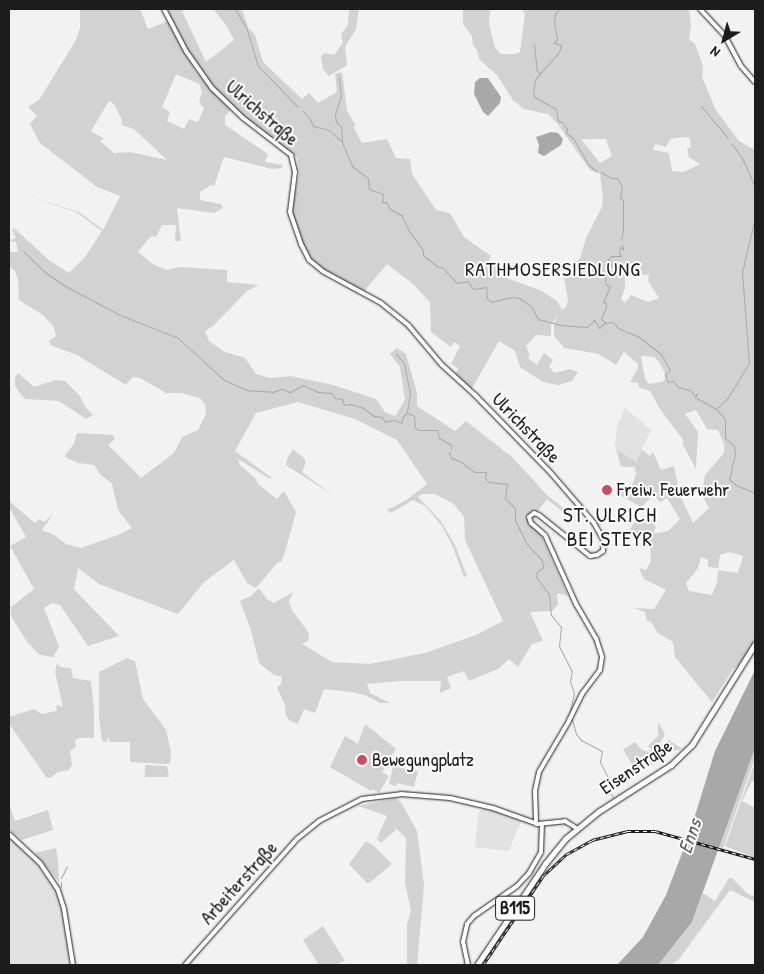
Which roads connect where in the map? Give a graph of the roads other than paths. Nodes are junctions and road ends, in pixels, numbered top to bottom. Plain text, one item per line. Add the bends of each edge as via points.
1 (164, 9) edge
2 (700, 9) edge
3 (755, 82) edge
4 (755, 644) edge
5 (536, 824) junction
6 (542, 824) junction
7 (576, 828) junction
8 (9, 834) edge
9 (74, 965) edge
10 (184, 965) edge
11 (468, 965) edge
12 (477, 965) edge

1 - 5 street, Ulrichstraße via 190,58 216,92 243,118 292,155 295,172 290,212 309,260 324,272 381,303 409,326 442,365 550,472 596,528 605,547 593,556 537,514 529,518 545,535 601,653 600,670 582,694 537,777
2 - 3 street via 725,36 741,66
4 - 7 main road, Eisenstraße / B115 via 692,745 676,761
5 - 6 street
5 - 10 street, Arbeiterstraße via 493,808 450,798 407,794 375,796 356,802 318,823 291,844
6 - 7 street via 562,820
6 - 11 street via 541,852 529,873 467,924 463,942
7 - 12 main road, Eisenstraße / B115 via 549,858
8 - 9 street via 40,863 58,890

